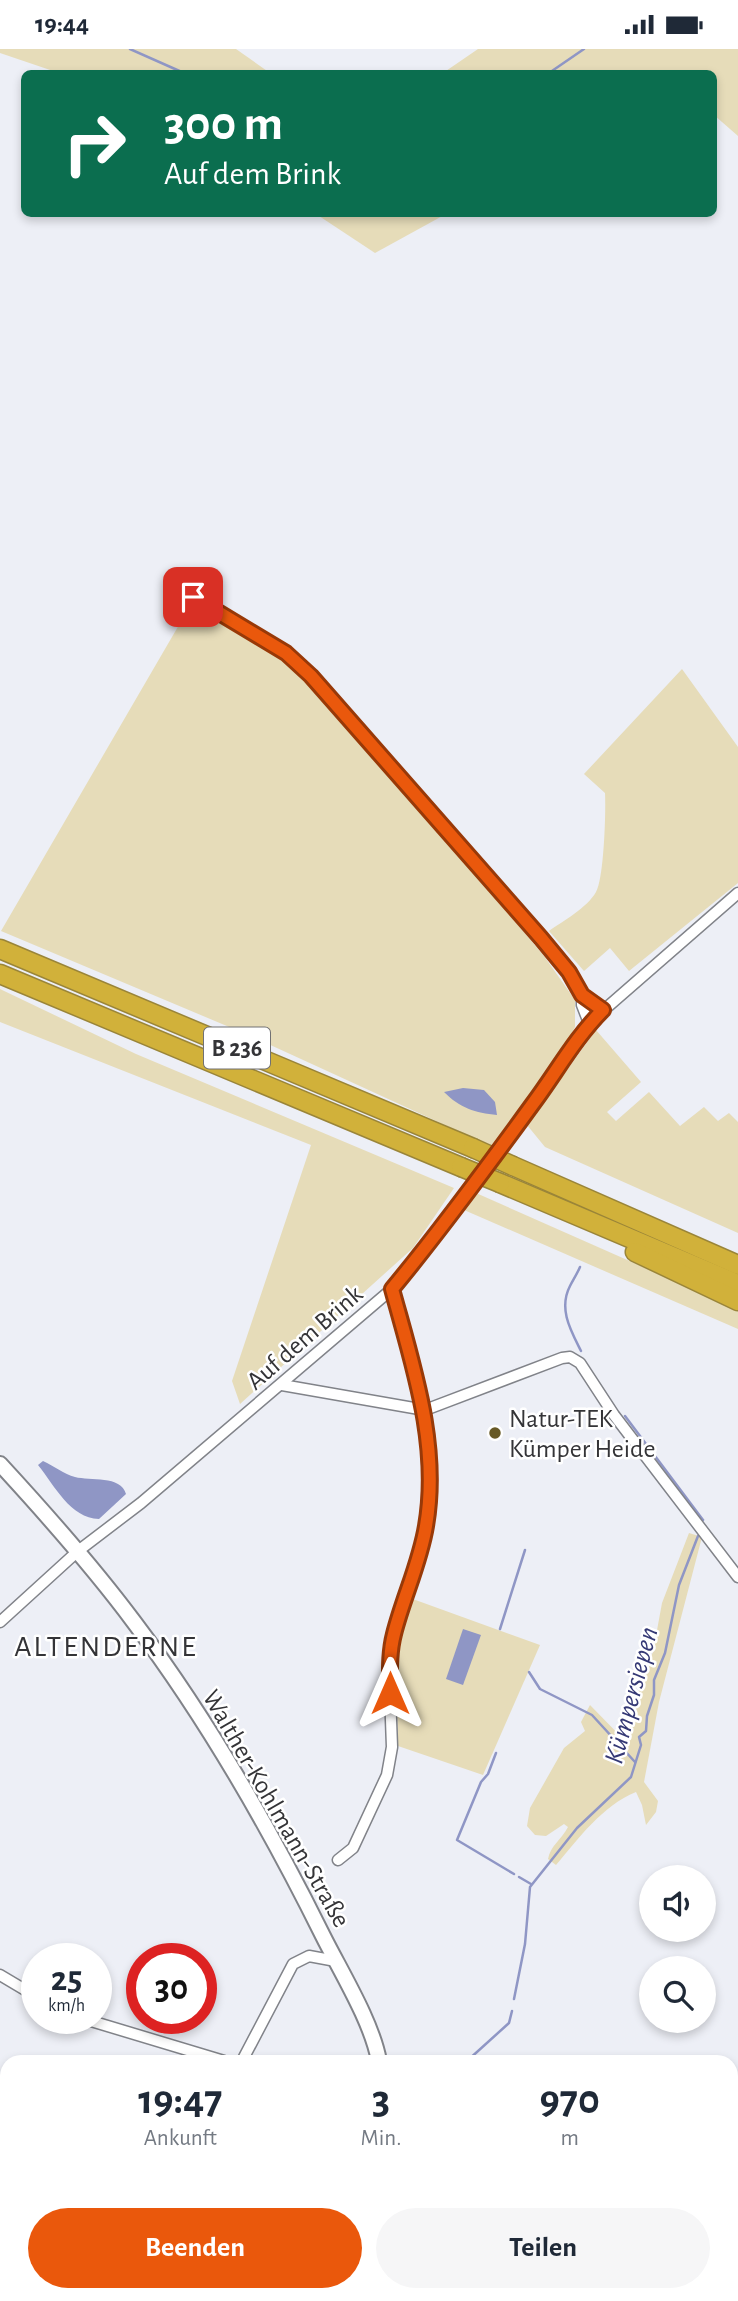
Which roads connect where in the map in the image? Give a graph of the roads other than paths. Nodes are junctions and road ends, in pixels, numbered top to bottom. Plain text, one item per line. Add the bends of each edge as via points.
1 (193, 597) dead end
2 (738, 893) edge
3 (0, 949) edge
4 (0, 974) edge
5 (582, 995) junction
6 (603, 1010) junction
7 (590, 1023) junction
8 (592, 1222) junction
9 (738, 1265) edge
10 (738, 1284) edge
11 (392, 1289) junction
12 (738, 1301) edge
13 (282, 1385) junction
14 (425, 1410) junction
15 (0, 1464) edge
16 (78, 1551) junction
17 (738, 1577) edge
18 (0, 1622) edge
19 (338, 1860) dead end
20 (336, 1961) junction
21 (0, 1975) edge
22 (21, 1987) edge
23 (112, 2027) edge
24 (203, 2055) edge
25 (245, 2055) edge
26 (377, 2055) edge

1 - 5 street via 286,653 311,676 541,938
2 - 6 street, Auf dem Brink
3 - 9 highway, B 236, bridge
4 - 8 highway, B 236, bridge
5 - 6 street
5 - 7 street
6 - 7 street, Auf dem Brink
7 - 11 street, Auf dem Brink
8 - 10 highway, B 236
8 - 12 highway via 634,1251
11 - 13 street, Auf dem Brink
11 - 14 street
13 - 14 street
13 - 16 street, Auf dem Brink
14 - 17 street via 570,1357 580,1363 614,1415
14 - 19 street via 429,1503 422,1545 392,1645 392,1747 387,1775 353,1848
15 - 16 main road, Walther-Kohlmann-Straße
16 - 18 street, Auf dem Brink
16 - 20 main road, Walther-Kohlmann-Straße via 135,1622 223,1753
20 - 25 street via 309,1956 293,1964
20 - 26 main road, Walther-Kohlmann-Straße
21 - 22 street
23 - 24 street

